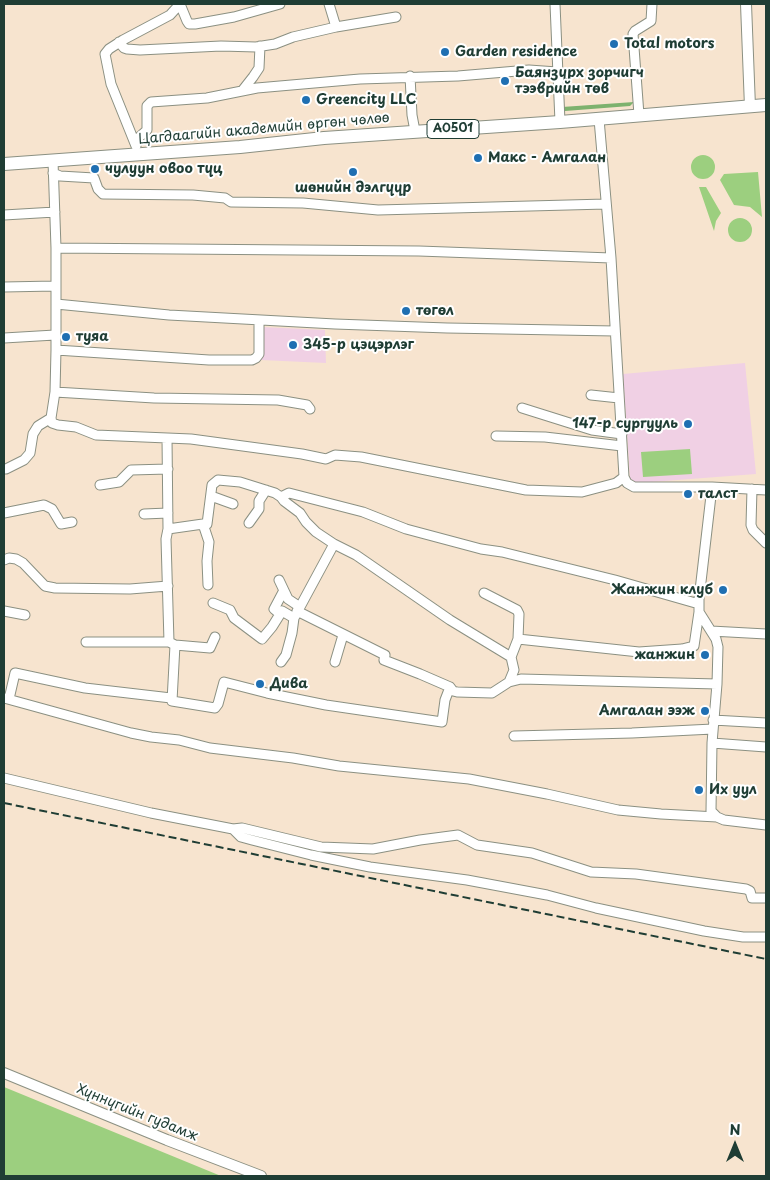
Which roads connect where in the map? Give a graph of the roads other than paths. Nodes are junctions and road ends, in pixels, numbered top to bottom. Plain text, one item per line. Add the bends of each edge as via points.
1 (180, 4) edge
2 (280, 4) edge
3 (330, 4) edge
4 (555, 4) edge
5 (652, 4) edge
6 (746, 4) edge
7 (396, 17) dead end
8 (336, 27) junction
9 (120, 42) junction
10 (260, 46) junction
11 (557, 72) junction
12 (410, 76) junction
13 (242, 90) junction
14 (766, 105) edge
15 (750, 107) junction
16 (639, 116) junction
17 (598, 119) junction
18 (560, 122) junction
19 (415, 131) junction
20 (135, 141) junction
21 (139, 154) junction
22 (4, 164) edge
23 (53, 167) junction
24 (606, 204) junction
25 (55, 212) junction
26 (4, 215) edge
27 (56, 248) junction
28 (611, 258) junction
29 (55, 286) junction
30 (4, 287) edge
31 (56, 304) junction
32 (259, 320) junction
33 (615, 331) junction
34 (55, 335) junction
35 (4, 338) edge
36 (56, 350) junction
37 (55, 392) junction
38 (591, 395) dead end
39 (619, 398) junction
40 (522, 408) dead end
41 (310, 409) dead end
42 (51, 418) junction
43 (622, 434) junction
44 (496, 436) dead end
45 (167, 438) junction
46 (622, 446) junction
47 (6, 469) dead end
48 (168, 469) junction
49 (624, 477) junction
50 (100, 485) dead end
51 (712, 487) junction
52 (752, 489) junction
53 (266, 490) junction
54 (766, 490) edge
55 (211, 496) junction
56 (281, 497) junction
57 (233, 504) dead end
58 (4, 513) edge
59 (168, 513) junction
60 (144, 514) dead end
61 (72, 522) dead end
62 (249, 523) dead end
63 (203, 524) junction
64 (168, 529) junction
65 (766, 543) edge
66 (334, 544) junction
67 (4, 560) edge
68 (279, 580) dead end
69 (208, 585) dead end
70 (168, 586) junction
71 (283, 592) junction
72 (484, 593) dead end
73 (213, 603) dead end
74 (699, 608) junction
75 (4, 611) edge
76 (297, 612) junction
77 (280, 614) junction
78 (25, 615) dead end
79 (710, 631) junction
80 (766, 634) edge
81 (344, 635) junction
82 (214, 637) dead end
83 (518, 639) junction
84 (86, 642) dead end
85 (172, 644) junction
86 (511, 656) junction
87 (281, 662) dead end
88 (335, 662) dead end
89 (509, 682) junction
90 (717, 684) junction
91 (450, 688) junction
92 (171, 698) junction
93 (6, 699) edge
94 (713, 720) junction
95 (766, 724) edge
96 (713, 729) junction
97 (514, 736) dead end
98 (712, 743) junction
99 (766, 747) edge
100 (4, 778) edge
101 (716, 817) junction
102 (766, 826) edge
103 (233, 829) junction
104 (766, 898) edge
105 (766, 937) edge
106 (4, 1073) edge
107 (261, 1176) edge

1 - 2 street via 189,24
1 - 9 street via 170,15
3 - 8 street
4 - 11 street
5 - 16 street via 651,21 633,34
6 - 15 main road
7 - 8 street
8 - 10 street
9 - 10 street via 127,49 140,50
9 - 20 street via 109,49 105,57 111,84
10 - 13 street via 259,68
11 - 12 street via 529,70
11 - 18 street
12 - 13 street
12 - 19 street
13 - 20 street via 208,98 150,102 147,130
14 - 15 highway, Цагдаагийн академийн өргөн чөлөө / A0501
15 - 16 highway, Цагдаагийн академийн өргөн чөлөө / A0501
16 - 17 highway, Цагдаагийн академийн өргөн чөлөө / A0501
17 - 18 highway, Цагдаагийн академийн өргөн чөлөө / A0501
17 - 24 street
18 - 19 highway, Цагдаагийн академийн өргөн чөлөө / A0501
19 - 21 highway, Цагдаагийн академийн өргөн чөлөө / A0501
20 - 21 street
21 - 23 highway, Цагдаагийн академийн өргөн чөлөө / A0501
22 - 23 highway, Цагдаагийн академийн өргөн чөлөө / A0501
23 - 24 street via 60,176 94,178 103,194 193,195 225,198 231,202 303,202 378,210
23 - 25 street
24 - 28 street
25 - 26 street
25 - 27 street
27 - 28 street via 418,251
27 - 29 street
28 - 33 street
29 - 30 street
29 - 31 street
31 - 32 street
31 - 34 street
32 - 33 street
32 - 36 street via 259,354 252,360
33 - 39 street
34 - 35 street
34 - 36 street
36 - 37 street
37 - 41 street via 278,400 307,405
37 - 42 street
38 - 39 street
39 - 43 street
40 - 43 street via 592,430
42 - 45 street via 58,426 76,427 96,435
42 - 47 street via 38,426 33,434 30,453 24,460
43 - 46 street
44 - 46 street via 545,437
45 - 48 street
45 - 49 street via 326,459 335,455 352,456 526,490 582,492 616,483
46 - 49 street
48 - 50 street via 131,470 123,480
48 - 59 street
49 - 51 street via 628,484 636,487
51 - 52 street
51 - 74 street
52 - 54 street
52 - 65 street via 751,525
53 - 55 street via 240,482 218,480 212,485
53 - 56 street
53 - 62 street
55 - 57 street
55 - 63 street via 207,524
56 - 66 street via 316,532
56 - 74 street via 289,493 363,512 406,528 615,580
58 - 61 street via 44,506 52,509 61,524
59 - 60 street
59 - 64 street
63 - 64 street
63 - 69 street via 209,542
64 - 70 street
66 - 76 street
66 - 86 street
67 - 70 street via 16,559 46,586 55,588
68 - 71 street
70 - 85 street
71 - 76 street
71 - 77 street via 274,609
72 - 83 street via 517,610
73 - 77 street via 230,610 234,618 262,638
74 - 79 street
74 - 83 street via 694,646 682,649 639,652
75 - 78 street
76 - 77 street via 282,611
76 - 81 street
76 - 87 street via 286,655
79 - 80 street
79 - 90 street via 718,647
81 - 88 street
81 - 91 street via 385,655 384,660
82 - 85 street via 210,648
83 - 86 street
84 - 85 street
85 - 92 street
86 - 89 street via 514,670
89 - 90 street via 521,679
89 - 91 street via 492,693 457,692
90 - 94 street
91 - 92 street via 442,722 326,705 224,682 215,708 172,701
92 - 93 street via 84,688 15,673
93 - 101 street via 131,733 210,748 339,766 469,778 618,810
94 - 95 street
94 - 96 street
96 - 97 street
96 - 98 street
98 - 99 street
98 - 101 street via 710,800 711,811
100 - 103 street
101 - 102 street
103 - 104 street via 242,828 314,846 363,849 458,835 477,845 532,852 591,872 636,874 746,889 752,898
103 - 105 street via 252,840 328,859 547,895 704,932
106 - 107 main road, Хүннүгийн гудамж

